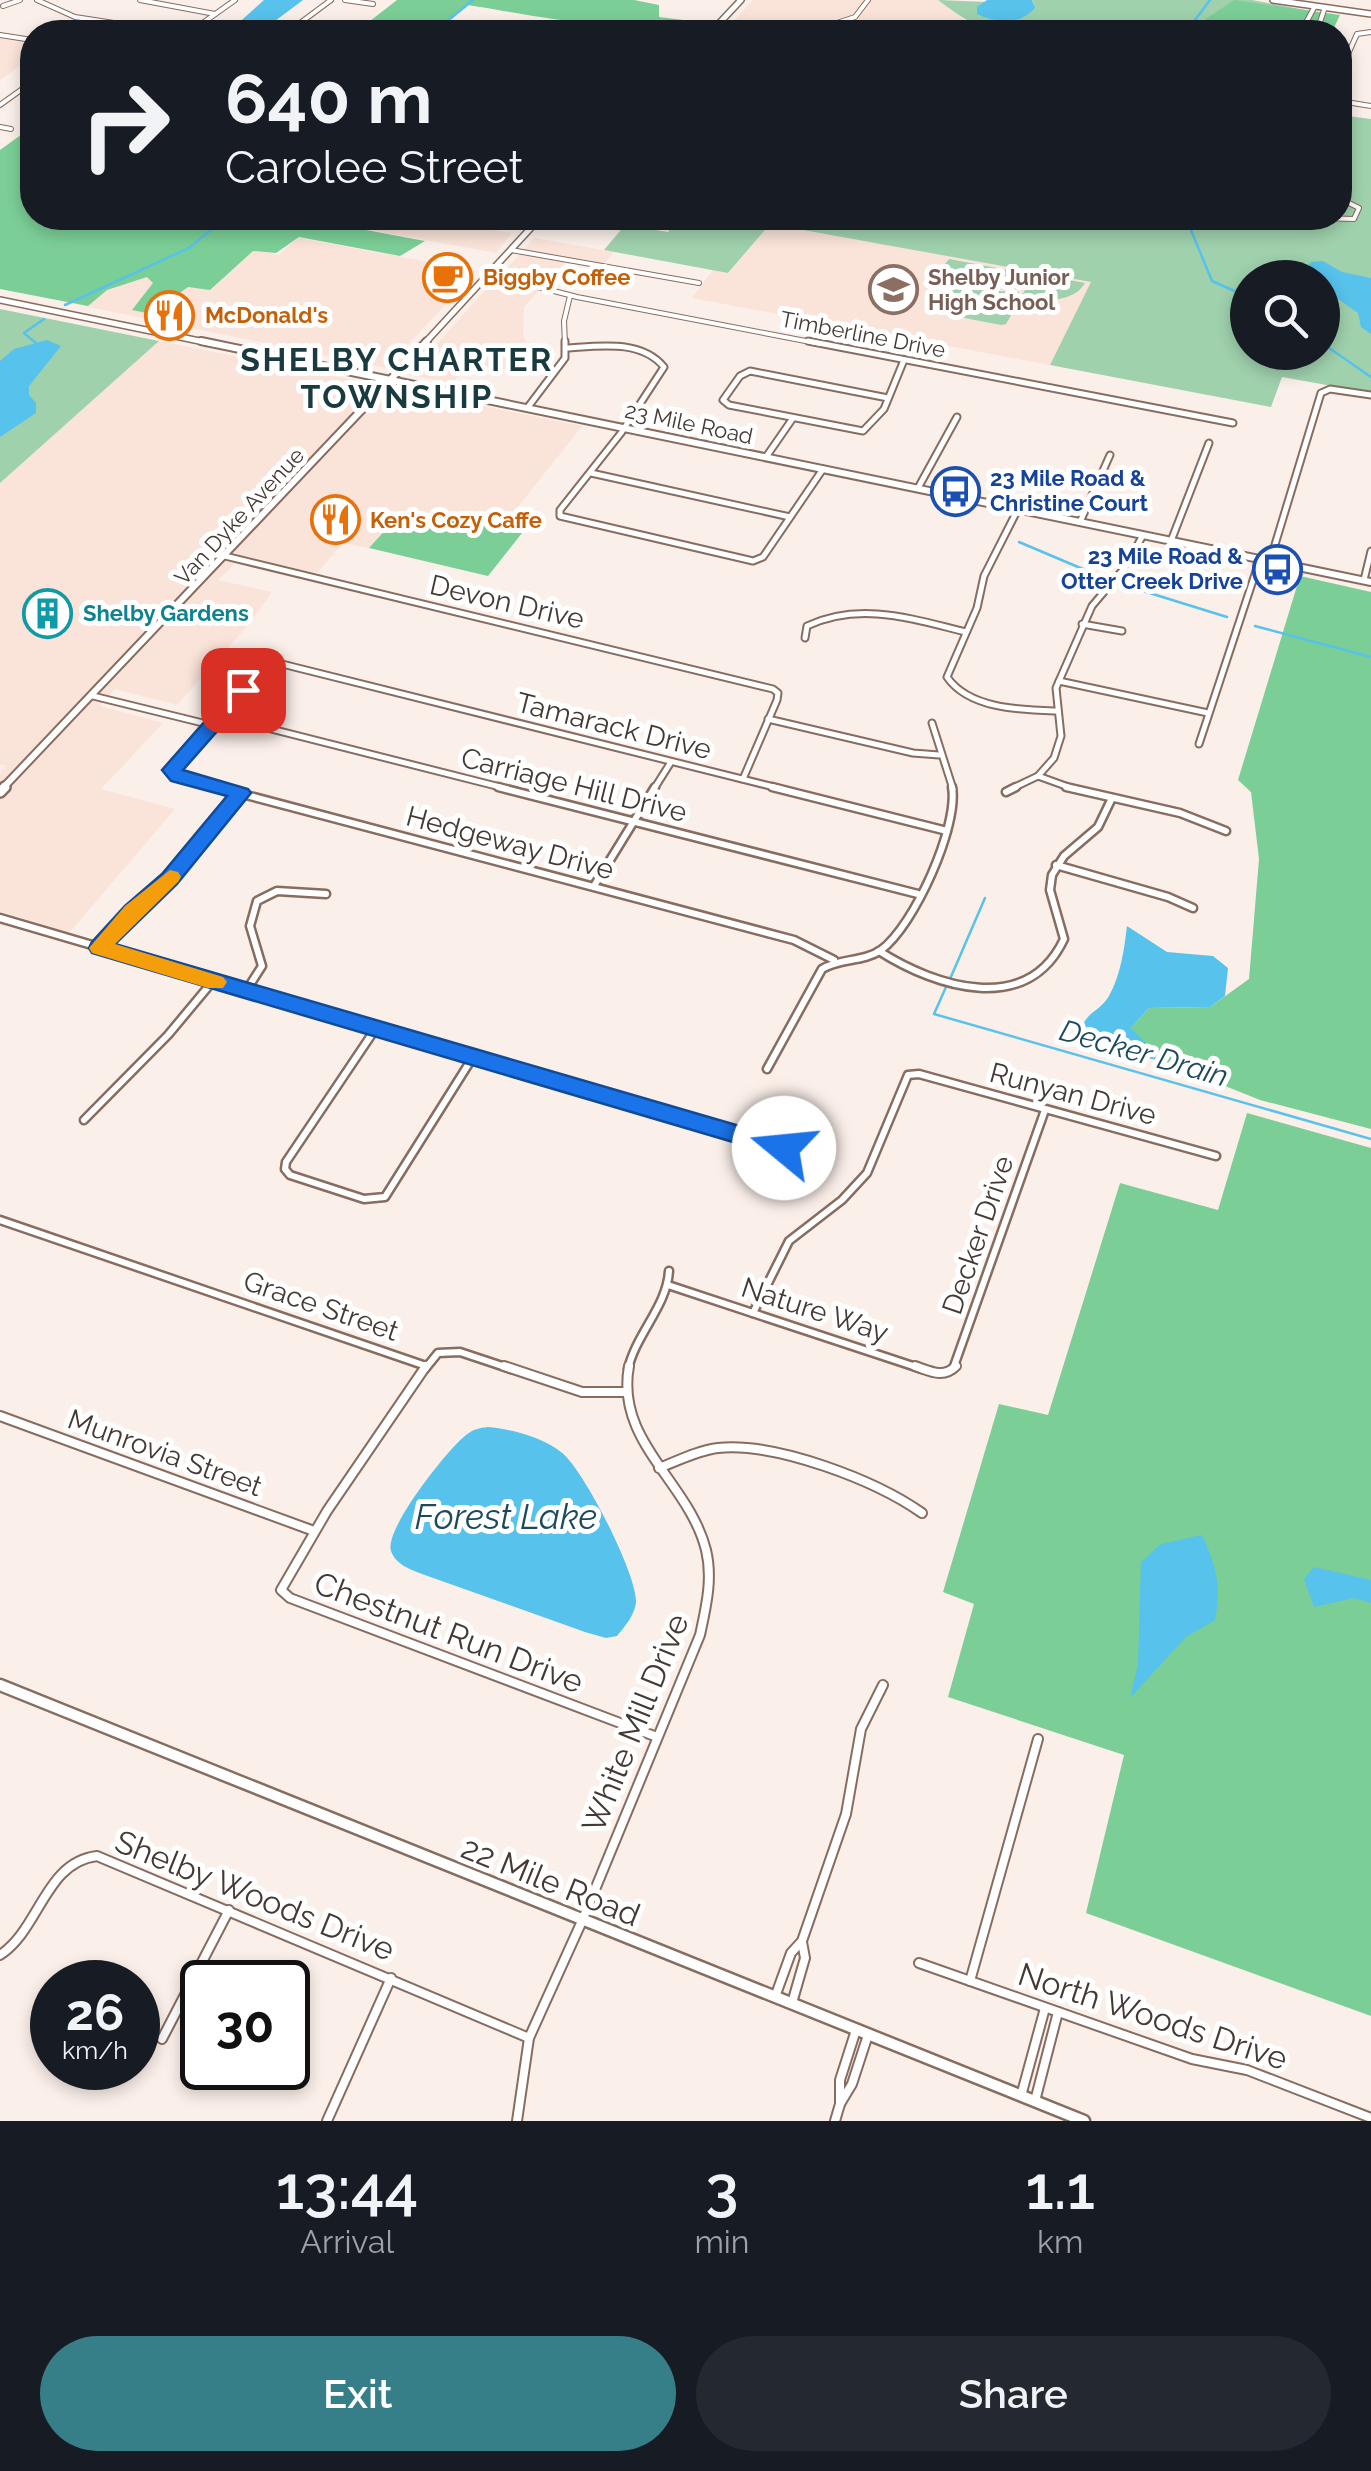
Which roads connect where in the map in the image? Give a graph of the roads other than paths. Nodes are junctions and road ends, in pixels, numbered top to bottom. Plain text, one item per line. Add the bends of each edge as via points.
1 (20, 0) edge
2 (37, 0) edge
3 (140, 0) edge
4 (236, 0) edge
5 (331, 0) edge
6 (345, 0) edge
7 (742, 0) edge
8 (868, 0) edge
9 (1273, 0) edge
10 (1306, 2) edge
11 (373, 4) dead end
12 (2, 6) dead end
13 (1315, 6) junction
14 (1325, 8) junction
15 (215, 14) junction
16 (1371, 14) edge
17 (1310, 17) junction
18 (1320, 18) joint
19 (94, 20) edge
20 (207, 20) edge
21 (304, 20) edge
22 (723, 20) edge
23 (846, 20) edge
24 (1308, 20) edge
25 (1371, 32) edge
26 (1352, 45) edge
27 (0, 127) edge
28 (11, 129) dead end
29 (529, 230) edge
30 (511, 250) junction
31 (488, 274) junction
32 (699, 284) dead end
33 (570, 296) junction
34 (0, 300) edge
35 (568, 348) junction
36 (904, 360) junction
37 (394, 378) junction
38 (1371, 395) edge
39 (888, 398) junction
40 (528, 407) junction
41 (957, 417) dead end
42 (793, 418) junction
43 (1234, 423) dead end
44 (624, 427) junction
45 (1209, 443) dead end
46 (1110, 455) dead end
47 (766, 456) junction
48 (823, 468) junction
49 (591, 472) junction
50 (918, 488) junction
51 (1018, 509) junction
52 (790, 517) junction
53 (1080, 522) junction
54 (1143, 535) junction
55 (1171, 540) junction
56 (1371, 551) edge
57 (226, 556) junction
58 (1260, 559) junction
59 (1270, 561) junction
60 (1367, 581) edge
61 (1082, 624) junction
62 (1122, 631) dead end
63 (966, 632) junction
64 (805, 638) dead end
65 (1059, 681) junction
66 (92, 696) junction
67 (1056, 711) junction
68 (1208, 714) junction
69 (220, 716) junction
70 (768, 719) junction
71 (932, 723) dead end
72 (210, 725) junction
73 (1199, 744) dead end
74 (939, 754) junction
75 (671, 762) junction
76 (1038, 776) junction
77 (744, 780) junction
78 (0, 792) edge
79 (1006, 792) dead end
80 (241, 793) junction
81 (1112, 798) junction
82 (634, 821) junction
83 (946, 831) junction
84 (1226, 831) dead end
85 (1056, 865) junction
86 (594, 886) junction
87 (326, 894) dead end
88 (918, 894) junction
89 (1193, 908) dead end
90 (0, 918) edge
91 (100, 948) junction
92 (879, 951) junction
93 (834, 960) junction
94 (213, 981) junction
95 (246, 991) junction
96 (376, 1028) junction
97 (473, 1057) junction
98 (766, 1069) dead end
99 (1045, 1110) junction
100 (84, 1120) dead end
101 (784, 1148) dead end
102 (1216, 1156) dead end
103 (0, 1220) edge
104 (670, 1270) dead end
105 (668, 1285) junction
106 (752, 1313) junction
107 (426, 1366) junction
108 (949, 1373) joint
109 (626, 1392) junction
110 (0, 1416) edge
111 (660, 1468) junction
112 (922, 1513) dead end
113 (314, 1532) junction
114 (0, 1684) edge
115 (883, 1684) dead end
116 (657, 1737) junction
117 (1038, 1739) dead end
118 (229, 1910) junction
119 (582, 1921) junction
120 (802, 1941) junction
121 (0, 1955) edge
122 (919, 1963) dead end
123 (392, 1978) junction
124 (970, 1981) junction
125 (774, 1998) junction
126 (791, 2005) junction
127 (1045, 2008) junction
128 (1058, 2012) junction
129 (862, 2033) junction
130 (530, 2038) junction
131 (162, 2039) dead end
132 (1020, 2096) junction
133 (1034, 2102) junction
134 (1371, 2118) edge
135 (327, 2121) edge
136 (517, 2121) edge
137 (836, 2121) edge
138 (1084, 2121) edge

1 - 12 street
2 - 19 street
3 - 15 street
4 - 15 street
5 - 21 street
6 - 11 street
7 - 22 main road
8 - 23 street
9 - 10 street
10 - 13 street
13 - 14 street
13 - 17 street
14 - 16 street
14 - 18 street
15 - 20 street
17 - 18 street
17 - 24 street
25 - 26 street via 1357,34
27 - 28 street
29 - 30 main road, Van Dyke Avenue
30 - 31 main road, Van Dyke Avenue
30 - 32 street
31 - 33 street, Timberline Drive
31 - 37 main road, Van Dyke Avenue
33 - 35 street via 564,321
33 - 36 street, Timberline Drive
34 - 37 main road, 23 Mile Road
35 - 40 street
35 - 44 street via 624,348 662,362 662,372
36 - 39 street
36 - 43 street, Timberline Drive
37 - 40 main road, 23 Mile Road
37 - 57 main road, Van Dyke Avenue
38 - 59 street via 1323,390
39 - 42 street via 863,431
39 - 42 street via 750,371 723,400
40 - 44 main road, 23 Mile Road
41 - 50 street
42 - 47 street
44 - 47 main road, 23 Mile Road
44 - 49 street
45 - 55 street
46 - 53 street
47 - 48 main road, 23 Mile Road
48 - 50 main road, 23 Mile Road
48 - 52 street
49 - 52 street
49 - 52 street via 559,515 758,560
50 - 51 main road, 23 Mile Road
51 - 53 main road, 23 Mile Road
51 - 63 street via 984,576
53 - 54 main road, 23 Mile Road
54 - 55 main road, 23 Mile Road
54 - 61 street
55 - 58 main road, 23 Mile Road
56 - 60 street
57 - 66 main road, Van Dyke Avenue
57 - 70 street, Devon Drive via 778,691
58 - 59 main road, 23 Mile Road
58 - 68 street
59 - 60 main road, 23 Mile Road
61 - 62 street
61 - 65 street
63 - 64 street via 838,612 807,626
63 - 67 street via 948,682 960,693
65 - 67 street
65 - 68 street
66 - 72 street
66 - 78 main road, Van Dyke Avenue
67 - 76 street via 1059,745
68 - 73 street
69 - 72 street
69 - 75 street, Tamarack Drive via 271,663
69 - 82 street, Carriage Hill Drive
70 - 74 street
70 - 77 street
71 - 74 street
72 - 80 street, Hedgeway Drive via 172,773
74 - 83 street via 954,798
75 - 77 street, Tamarack Drive
75 - 82 street
76 - 79 street
76 - 81 street
77 - 83 street, Tamarack Drive
80 - 86 street, Hedgeway Drive
80 - 91 street
81 - 84 street
81 - 85 street via 1096,830
82 - 86 street
82 - 88 street, Carriage Hill Drive
83 - 88 street
85 - 89 street
85 - 92 street via 1050,886 1064,940 1039,975 1008,987 964,986 904,968
86 - 93 street, Hedgeway Drive via 801,942
87 - 95 street via 287,888 260,901 250,924 262,966
88 - 92 street via 902,928
90 - 91 street
91 - 94 street
92 - 93 street
93 - 98 street via 811,985
94 - 95 street
94 - 100 street
95 - 96 street
96 - 97 street
96 - 97 street via 285,1169 294,1177 364,1199 382,1198
97 - 101 street
99 - 102 street, Runyan Drive
99 - 106 street, Runyan Drive via 908,1075 861,1184 789,1241
99 - 108 street, Decker Drive
103 - 107 street, Grace Street
104 - 105 street
105 - 106 street, Nature Way
105 - 109 street via 629,1362
106 - 108 street, Nature Way
107 - 109 street, Grace Street via 452,1350 571,1389
107 - 113 street
109 - 111 street, White Mill Drive
110 - 113 street, Munrovia Street
111 - 112 street via 715,1448 765,1448 891,1490
111 - 116 street, White Mill Drive via 700,1526 711,1569 705,1620
113 - 116 street, Chestnut Run Drive via 283,1580 281,1590 290,1598
114 - 119 street, 22 Mile Road
115 - 120 street via 861,1729 846,1814
116 - 119 street, White Mill Drive
117 - 124 street
118 - 121 street, Shelby Woods Drive via 104,1858 80,1856 67,1865 17,1943
118 - 123 street, Shelby Woods Drive
118 - 131 street
119 - 125 street, 22 Mile Road
119 - 130 street, White Mill Drive
120 - 125 street
120 - 126 street via 805,1958
122 - 124 street, North Woods Drive
123 - 130 street, Shelby Woods Drive
123 - 135 street
124 - 127 street, North Woods Drive
125 - 126 street, 22 Mile Road
126 - 129 street, 22 Mile Road
127 - 128 street, North Woods Drive
127 - 132 street
128 - 133 street
128 - 134 street, North Woods Drive via 1192,2059 1247,2070
129 - 132 street, 22 Mile Road
129 - 137 street via 840,2080
130 - 136 street, White Mill Drive
132 - 133 street, 22 Mile Road
133 - 138 street, 22 Mile Road

